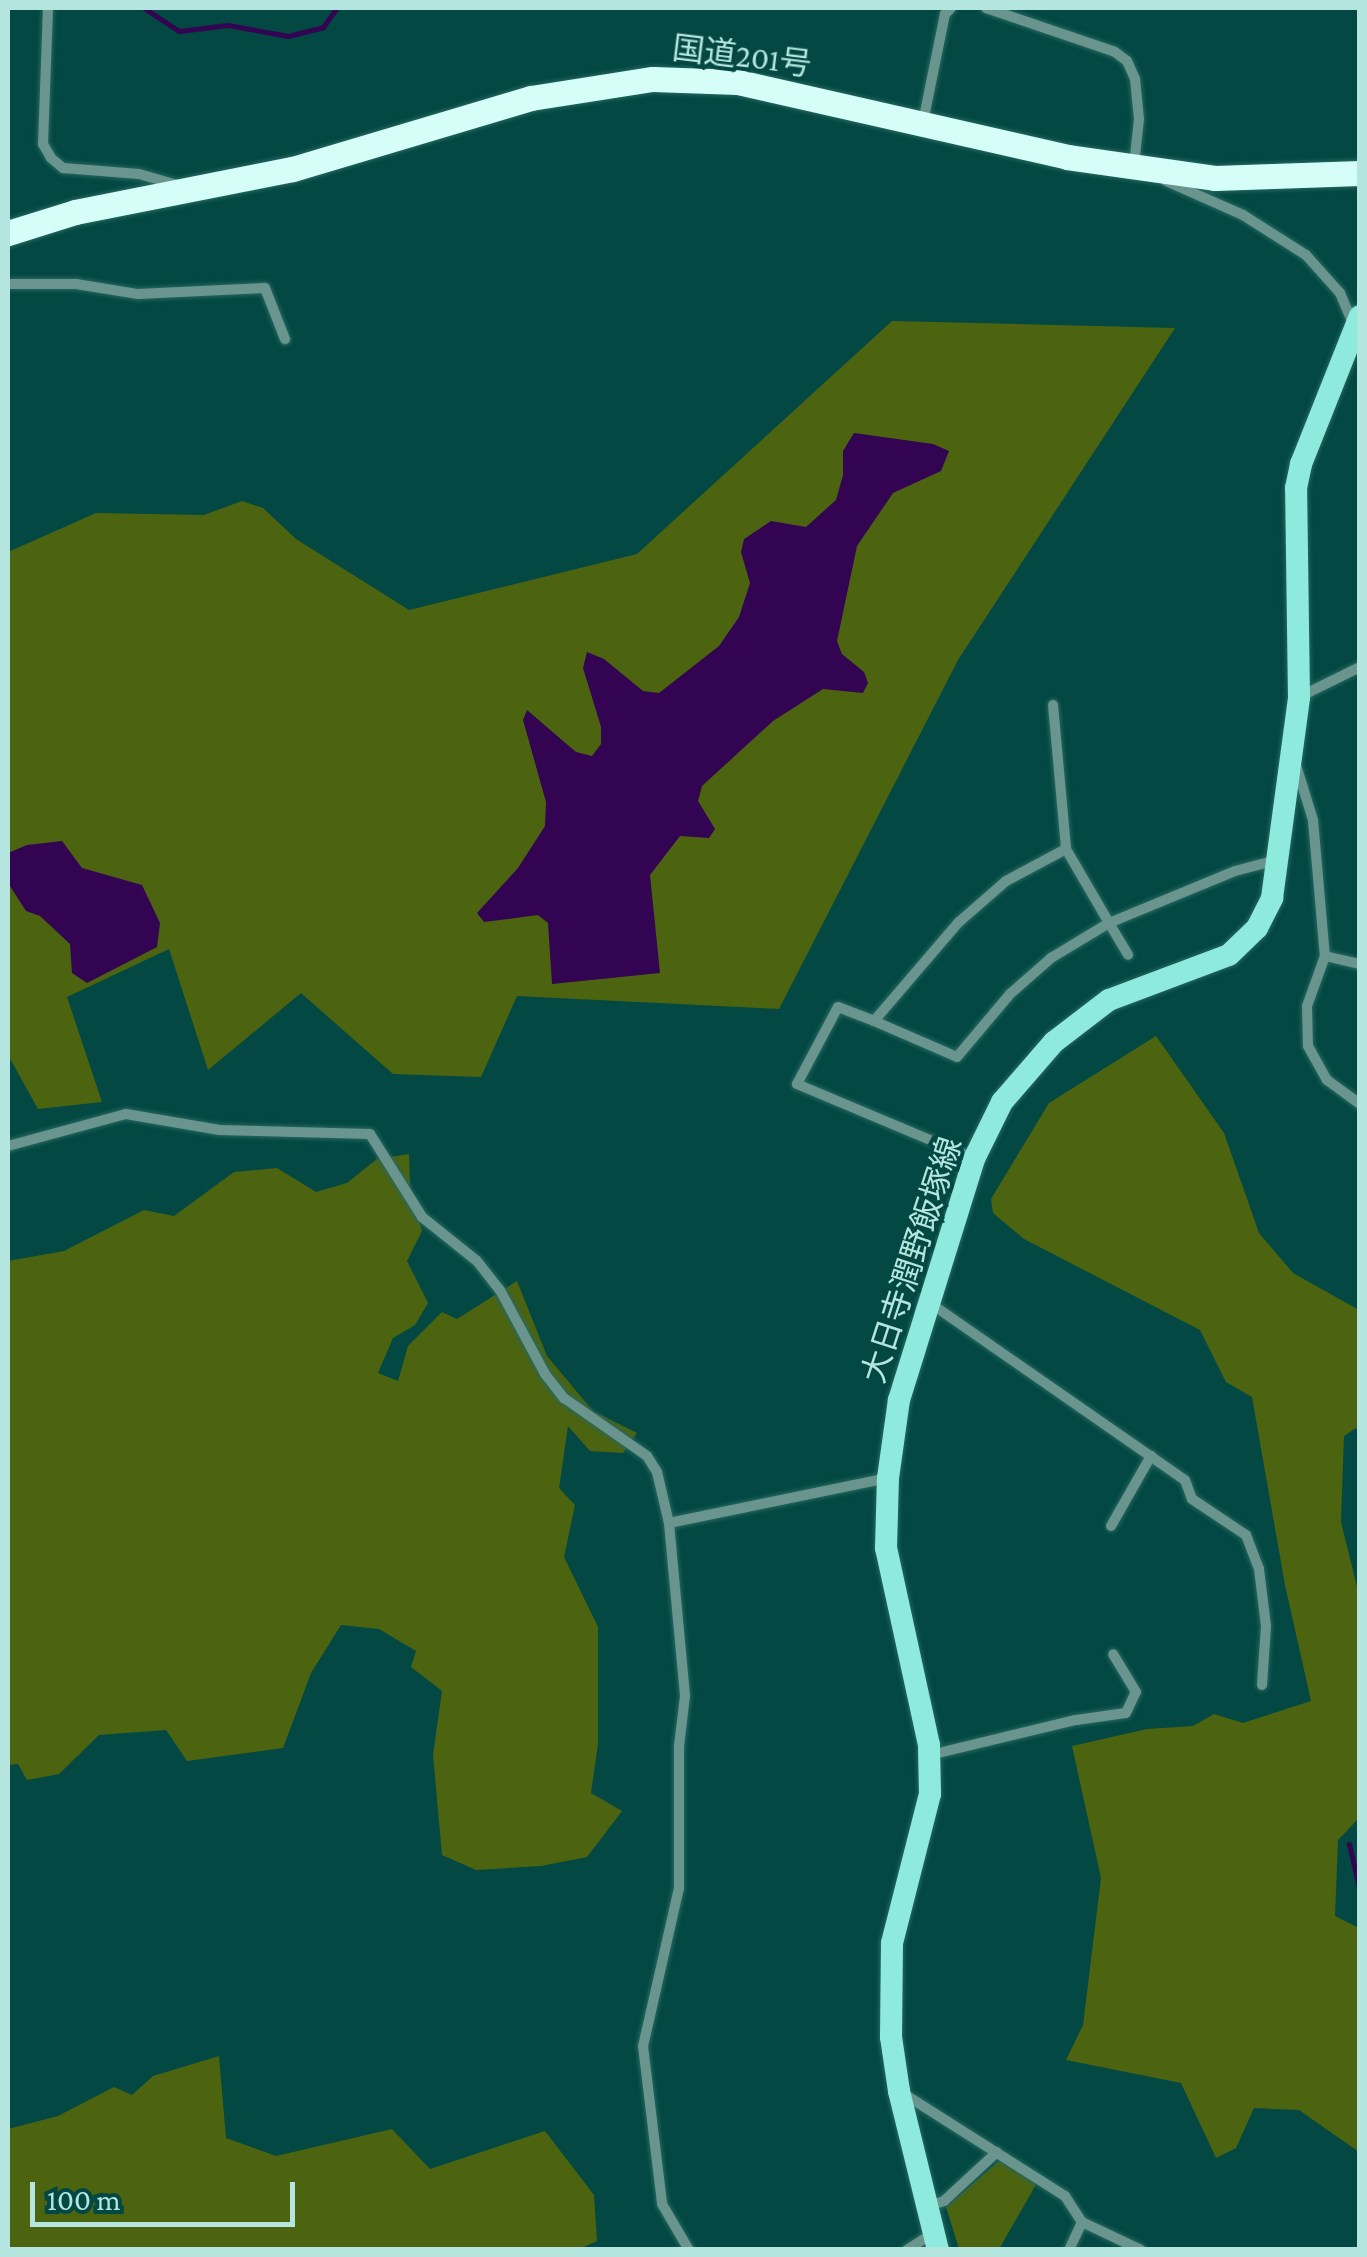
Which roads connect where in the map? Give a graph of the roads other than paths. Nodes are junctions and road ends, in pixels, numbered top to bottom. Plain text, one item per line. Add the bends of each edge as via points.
1 (48, 8) edge
2 (950, 8) edge
3 (986, 8) edge
4 (923, 122) junction
5 (1134, 167) junction
6 (1360, 173) edge
7 (188, 188) junction
8 (8, 233) edge
9 (8, 284) edge
10 (1358, 323) edge
11 (285, 339) dead end
12 (1360, 666) edge
13 (1298, 697) junction
14 (1052, 705) dead end
15 (1294, 759) junction
16 (1066, 849) junction
17 (1280, 859) junction
18 (1109, 922) junction
19 (1128, 956) dead end
20 (1325, 956) junction
21 (1360, 964) edge
22 (874, 1021) junction
23 (1360, 1104) edge
24 (8, 1146) edge
25 (974, 1159) junction
26 (929, 1303) junction
27 (1151, 1456) junction
28 (888, 1478) junction
29 (668, 1523) junction
30 (1111, 1526) dead end
31 (1113, 1654) dead end
32 (1262, 1684) dead end
33 (929, 1755) junction
34 (899, 2090) junction
35 (997, 2152) junction
36 (926, 2206) junction
37 (1082, 2222) junction
38 (935, 2242) edge
39 (689, 2250) edge
40 (907, 2250) edge
41 (1069, 2250) edge
42 (1140, 2250) edge

1 - 7 street via 42,144 51,158 64,168 139,174
2 - 4 street
3 - 5 street via 1127,61 1139,119
4 - 5 highway, 国道201号
4 - 7 highway, 国道201号 via 738,82 652,78 531,98 294,168
5 - 6 highway, 国道201号 via 1216,178
5 - 10 street via 1243,215 1306,256
7 - 8 highway, 国道201号
9 - 11 street via 76,284 138,294 265,288
10 - 13 main road, 大日寺潤野飯塚線 via 1296,488
12 - 13 street
13 - 15 main road, 大日寺潤野飯塚線
14 - 16 street
15 - 17 main road, 大日寺潤野飯塚線
15 - 20 street via 1313,820
16 - 18 street
16 - 22 street via 1006,881 959,922
17 - 18 street
17 - 25 main road, 大日寺潤野飯塚線 via 1257,928 1229,955 1109,1000 1054,1042 1002,1102
18 - 19 street
18 - 22 street via 1023,982 957,1057
20 - 21 street
20 - 23 street via 1307,1006 1308,1046 1326,1080
22 - 25 street via 838,1007 797,1084
24 - 29 street via 126,1114 220,1130 370,1134 422,1217 477,1261 500,1290 564,1398 647,1456
25 - 26 main road, 大日寺潤野飯塚線
26 - 27 street
26 - 28 main road, 大日寺潤野飯塚線 via 900,1400
27 - 30 street
27 - 32 street via 1185,1480 1192,1499 1246,1535 1259,1570 1266,1626
28 - 29 street
28 - 33 main road, 大日寺潤野飯塚線 via 886,1548
29 - 39 street via 685,1696 678,1746 679,1888 643,2046 662,2204
31 - 33 street via 1136,1692 1126,1713
33 - 34 main road, 大日寺潤野飯塚線 via 930,1794 892,1942 890,2022
34 - 35 street
34 - 36 main road, 大日寺潤野飯塚線
35 - 36 street via 944,2201
35 - 37 street via 1064,2196
36 - 38 main road, 大日寺潤野飯塚線
37 - 41 street
37 - 42 street
38 - 40 street

